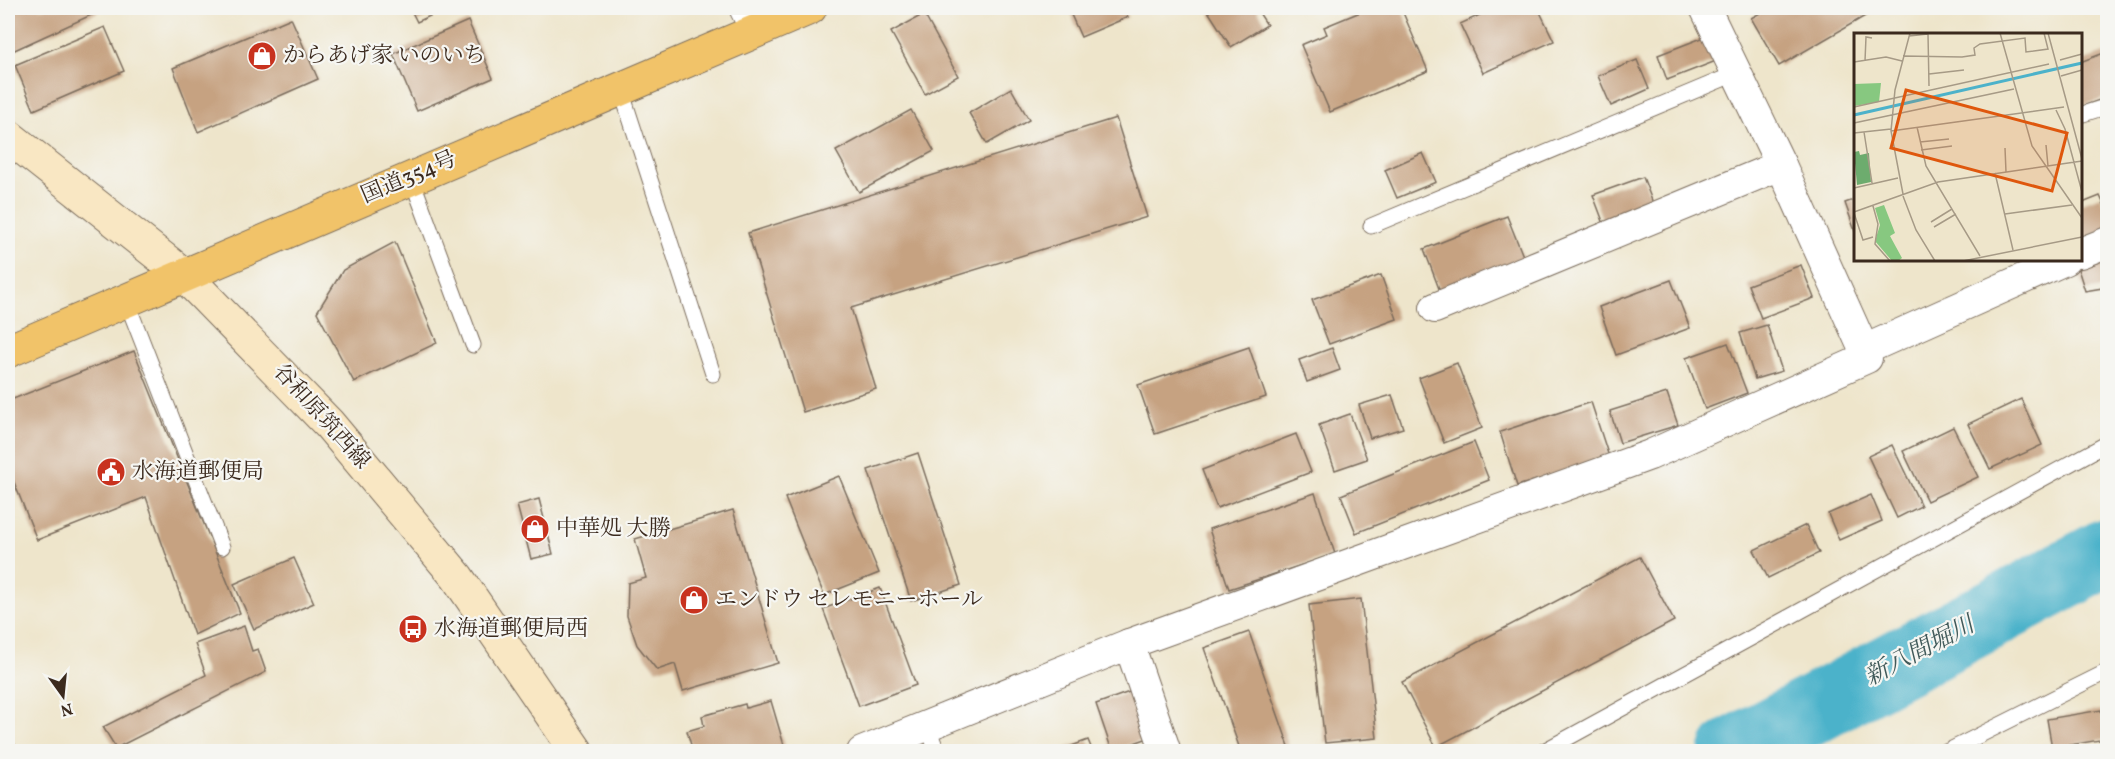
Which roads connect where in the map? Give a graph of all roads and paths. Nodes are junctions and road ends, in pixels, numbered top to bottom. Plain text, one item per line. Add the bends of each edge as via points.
1 (810, 8) edge
2 (1705, 8) edge
3 (752, 19) edge
4 (1737, 73) junction
5 (620, 87) junction
6 (2108, 106) edge
7 (2082, 114) edge
8 (8, 136) edge
9 (1781, 165) junction
10 (411, 177) junction
11 (1371, 226) dead end
12 (2108, 242) edge
13 (2082, 252) edge
14 (2063, 261) edge
15 (184, 275) junction
16 (126, 300) junction
17 (1435, 308) dead end
18 (473, 345) dead end
19 (1864, 350) junction
20 (8, 351) edge
21 (713, 374) dead end
22 (2108, 443) edge
23 (222, 547) dead end
24 (1129, 644) junction
25 (2108, 671) edge
26 (932, 738) edge
27 (577, 752) edge
28 (862, 752) edge
29 (1166, 752) edge
30 (1542, 752) edge
31 (1946, 752) edge

1 - 3 highway, 国道354号
2 - 4 street
3 - 5 highway, 国道354号
4 - 9 street
4 - 11 lane
5 - 10 highway, 国道354号
5 - 21 lane
6 - 7 lane
8 - 15 main road, 谷和原筑西線
9 - 17 street
9 - 19 street
10 - 15 highway, 国道354号
10 - 18 lane
12 - 13 street
14 - 19 street
15 - 16 highway, 国道354号
15 - 27 main road, 谷和原筑西線 via 329,424 385,488 457,577
16 - 20 highway, 国道354号
16 - 23 lane
19 - 24 street via 1867,358 1650,455
22 - 30 lane
24 - 26 street
24 - 29 street
25 - 31 lane
26 - 28 street

